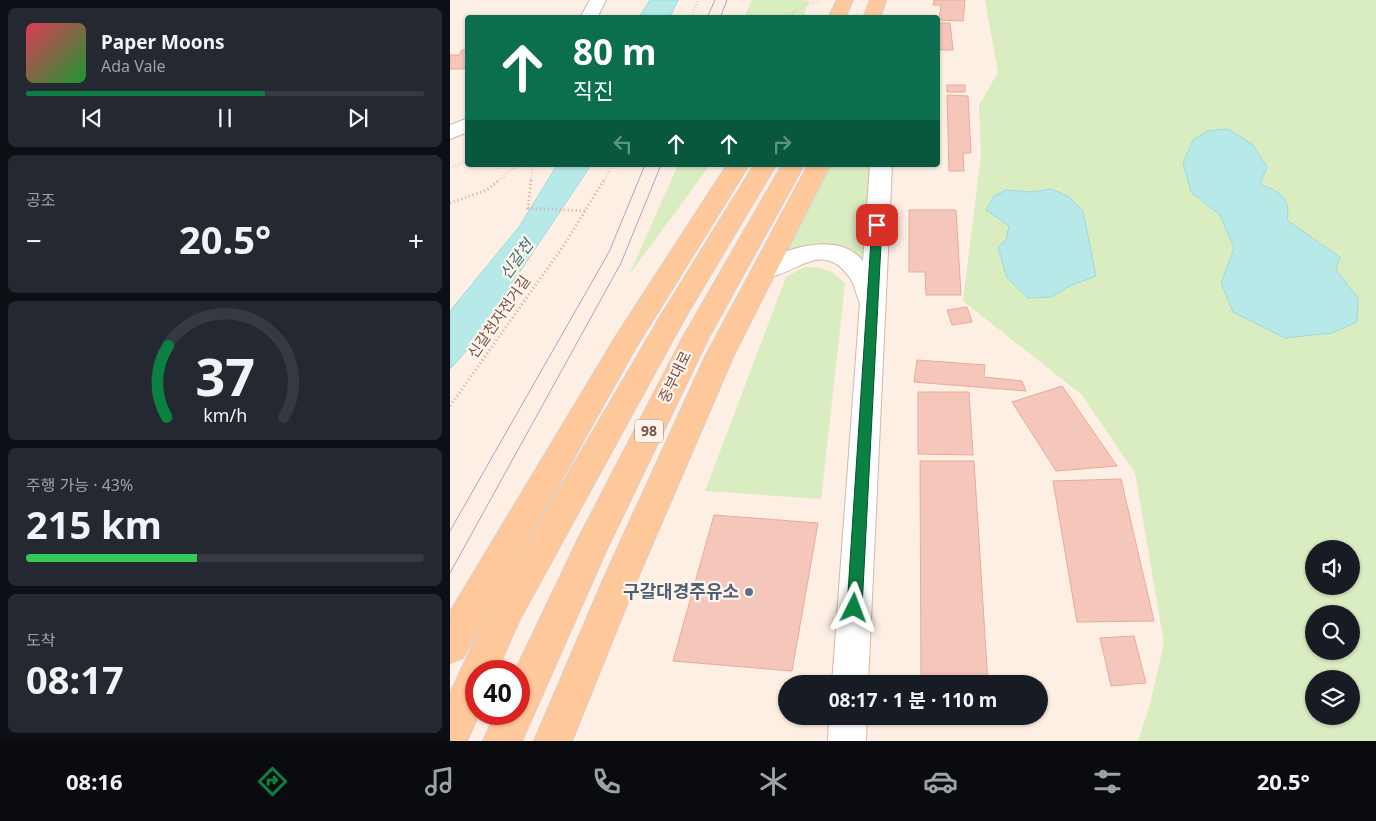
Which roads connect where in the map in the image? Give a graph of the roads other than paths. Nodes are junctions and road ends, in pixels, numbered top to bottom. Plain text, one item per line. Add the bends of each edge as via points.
1 (598, 0) edge
2 (845, 0) edge
3 (878, 0) edge
4 (882, 0) edge
5 (590, 15) edge
6 (838, 15) edge
7 (872, 15) edge
8 (886, 15) edge
9 (465, 126) edge
10 (450, 133) edge
11 (737, 167) edge
12 (764, 167) edge
13 (792, 167) edge
14 (818, 167) edge
15 (881, 167) edge
16 (765, 270) junction
17 (872, 304) junction
18 (450, 646) edge
19 (484, 660) edge
20 (851, 675) edge
21 (530, 681) edge
22 (465, 702) edge
23 (510, 725) edge
24 (847, 725) edge
25 (450, 735) edge
26 (502, 741) edge
27 (553, 741) edge
28 (846, 741) edge

1 - 5 street
2 - 6 main road
3 - 7 main road
4 - 8 main road
9 - 10 street
11 - 18 main road via 654,296
12 - 19 main road, 중부대로 / 98 via 672,318 507,610
13 - 21 main road, 중부대로 / 98 via 696,336 591,547
14 - 16 main road
15 - 17 street
16 - 17 street via 793,256 814,251 830,253 851,262 862,276
16 - 27 main road via 711,375
17 - 20 street
22 - 25 main road
23 - 26 main road
24 - 28 street

